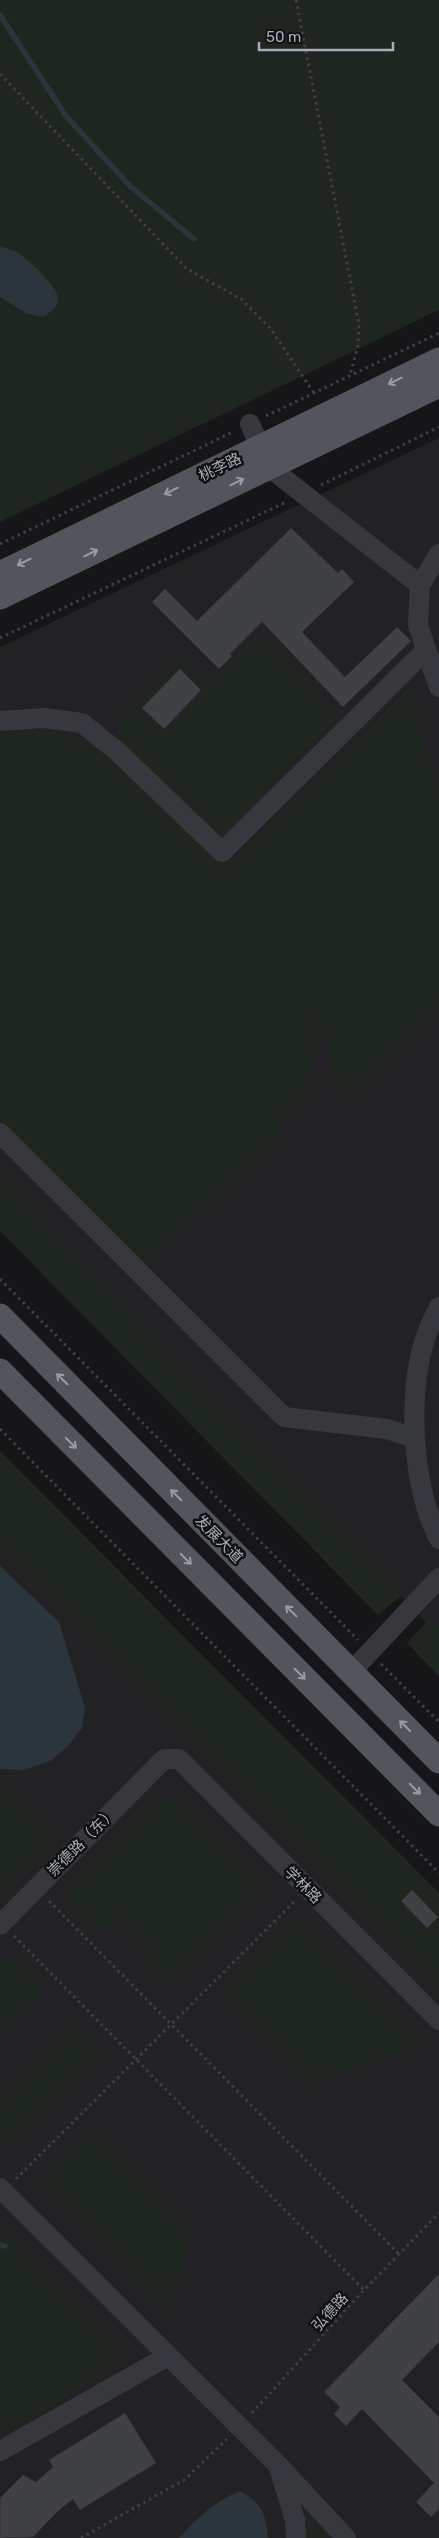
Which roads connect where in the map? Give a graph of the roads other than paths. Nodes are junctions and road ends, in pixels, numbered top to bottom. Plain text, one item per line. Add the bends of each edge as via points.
1 (439, 360) edge
2 (439, 385) edge
3 (250, 424) road end
4 (265, 457) junction
5 (439, 554) edge
6 (0, 574) edge
7 (420, 585) junction
8 (0, 597) edge
9 (426, 650) junction
10 (439, 687) edge
11 (0, 721) edge
12 (0, 1133) edge
13 (439, 1307) edge
14 (0, 1316) edge
15 (0, 1372) edge
16 (414, 1438) junction
17 (439, 1539) edge
18 (439, 1578) edge
19 (351, 1672) junction
20 (164, 1759) joint
21 (439, 1761) edge
22 (439, 1814) edge
23 (1, 1924) edge
24 (439, 2020) edge
25 (2, 2190) edge
26 (168, 2356) junction
27 (0, 2451) edge
28 (279, 2466) junction
29 (296, 2538) edge
30 (346, 2538) edge

1 -> 4 main road, 桃李路
2 - 4 main road, 桃李路
3 - 4 lane
4 -> 6 main road, 桃李路
4 - 7 lane via 303,494
8 -> 4 main road, 桃李路
5 - 7 lane
7 - 9 lane via 418,625
9 - 10 lane
9 - 11 lane via 222,852 118,752 82,723 44,718
12 - 16 lane via 284,1417 388,1429
13 - 16 lane via 425,1339 417,1373
19 -> 14 main road, 发展大道
15 -> 22 main road
16 - 17 lane via 428,1518
18 - 19 lane
21 -> 19 main road, 发展大道
20 - 23 lane, 崇德路（东）
20 - 24 lane, 学林路 via 179,1760
25 - 26 lane
26 - 27 lane
26 - 28 lane
28 - 29 lane via 295,2520
28 - 30 lane

